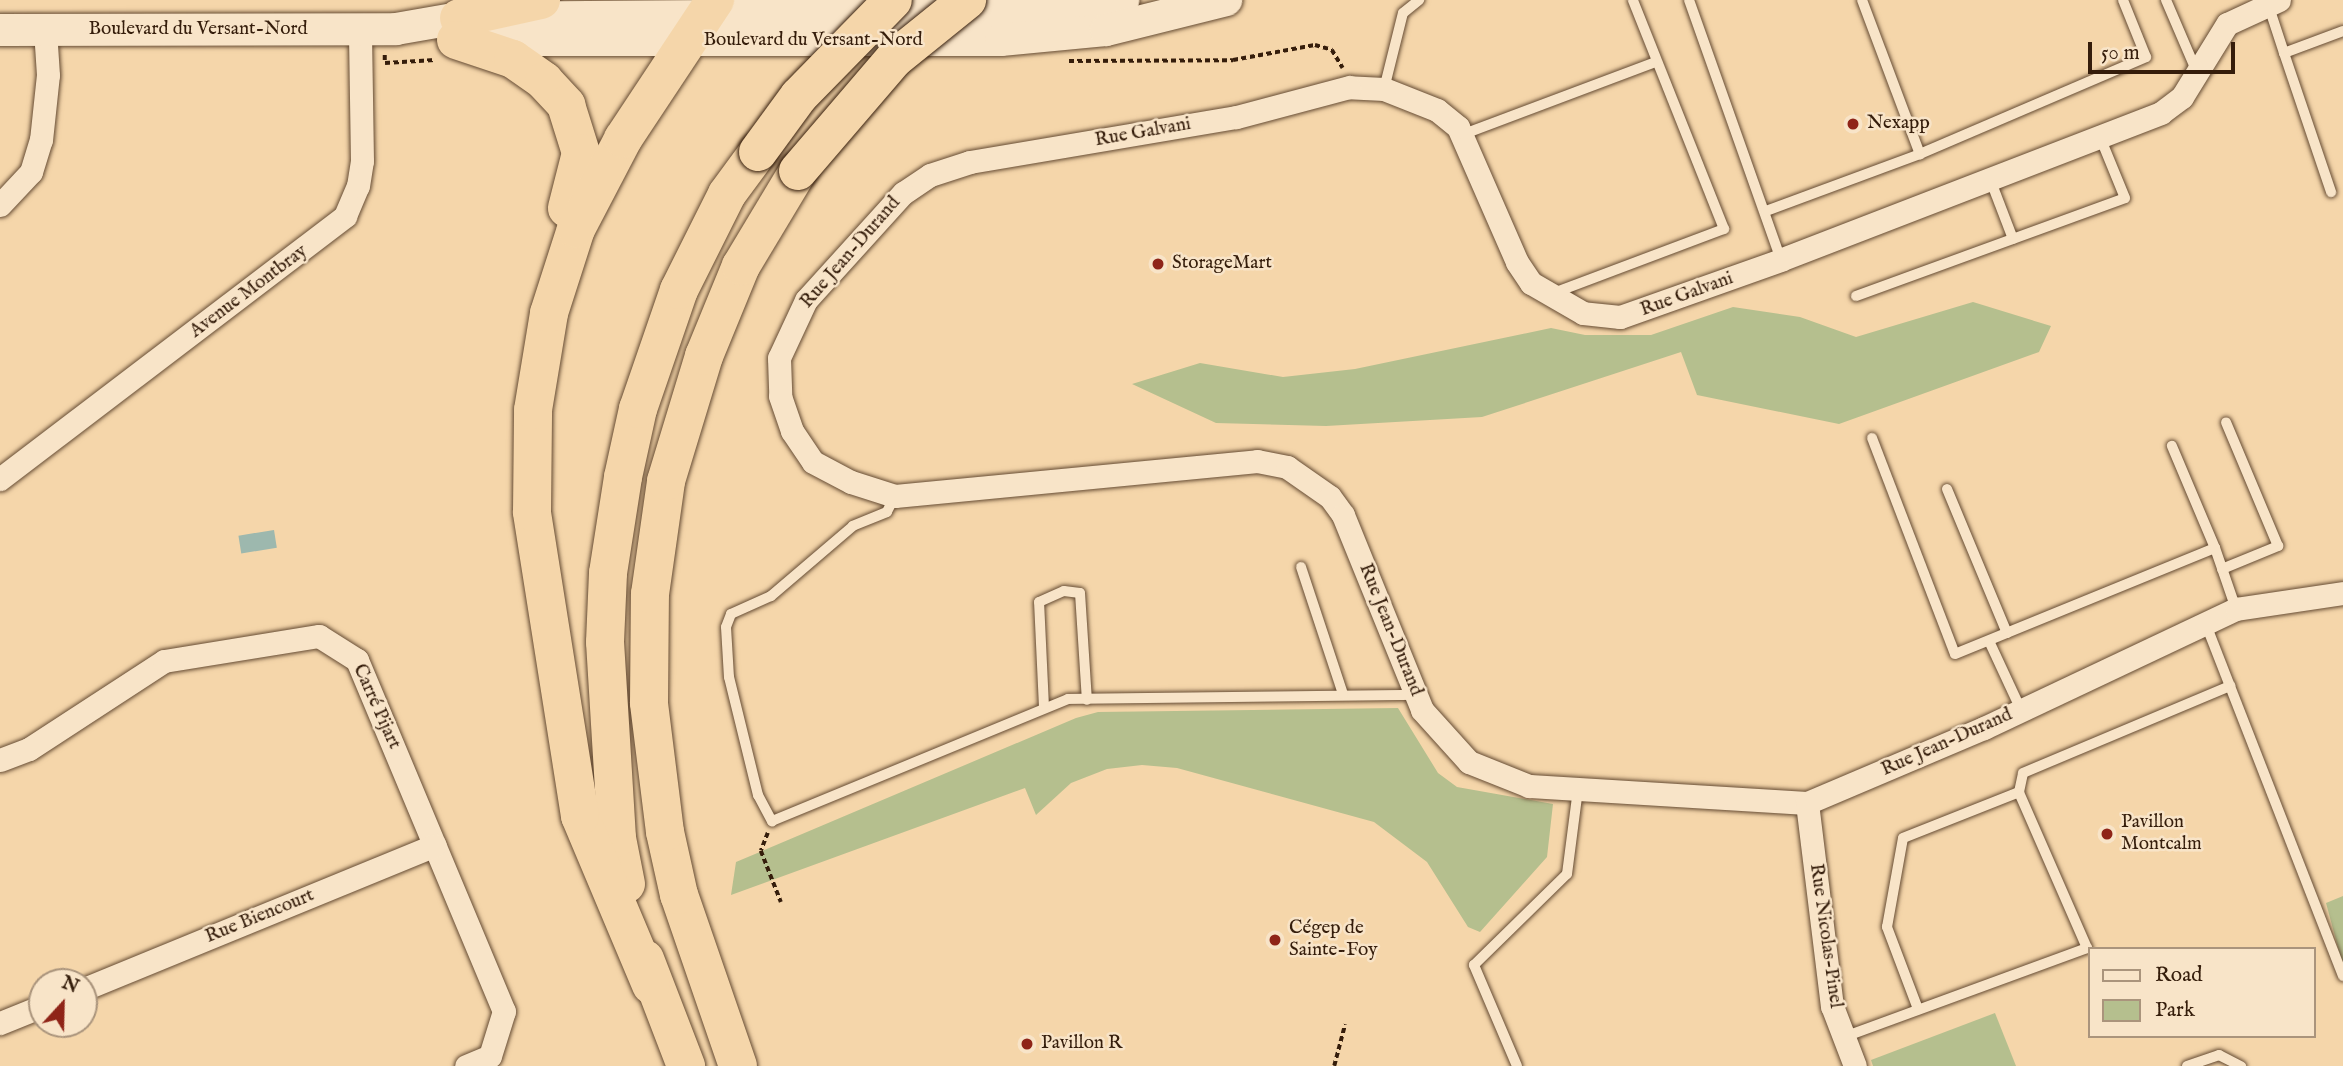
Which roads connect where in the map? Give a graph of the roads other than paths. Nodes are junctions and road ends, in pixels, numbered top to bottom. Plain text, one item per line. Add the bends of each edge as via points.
1 (541, 0) edge
2 (893, 0) edge
3 (967, 0) edge
4 (1123, 0) edge
5 (1226, 0) edge
6 (1419, 0) edge
7 (1633, 0) edge
8 (1689, 0) edge
9 (1862, 0) edge
10 (2123, 0) edge
11 (2165, 0) edge
12 (2274, 2) edge
13 (704, 18) edge
14 (458, 29) junction
15 (0, 30) edge
16 (45, 30) junction
17 (360, 30) junction
18 (2343, 31) edge
19 (2284, 53) junction
20 (1656, 62) junction
21 (2196, 71) junction
22 (1384, 89) junction
23 (1464, 134) junction
24 (2100, 136) junction
25 (1920, 154) junction
26 (930, 175) joint
27 (1990, 179) junction
28 (2331, 192) dead end
29 (0, 205) edge
30 (1766, 211) junction
31 (2013, 239) junction
32 (1781, 260) junction
33 (1549, 294) junction
34 (1856, 296) dead end
35 (536, 382) junction
36 (2225, 422) dead end
37 (1872, 438) dead end
38 (2172, 446) dead end
39 (0, 479) edge
40 (1947, 489) dead end
41 (895, 496) junction
42 (2215, 548) junction
43 (1301, 567) dead end
44 (2222, 569) junction
45 (2343, 593) edge
46 (2236, 610) junction
47 (2205, 622) junction
48 (2007, 633) junction
49 (1989, 640) junction
50 (2230, 686) junction
51 (1343, 694) junction
52 (1417, 695) junction
53 (1087, 700) junction
54 (1044, 707) junction
55 (2021, 710) junction
56 (0, 760) edge
57 (1578, 789) junction
58 (2019, 792) junction
59 (1808, 803) junction
60 (435, 845) junction
61 (2343, 976) edge
62 (98, 983) edge
63 (652, 985) junction
64 (718, 1009) junction
65 (1918, 1009) junction
66 (28, 1012) edge
67 (0, 1023) edge
68 (1844, 1037) junction
69 (466, 1066) edge
70 (685, 1066) edge
71 (738, 1066) edge
72 (748, 1066) edge
73 (1517, 1066) edge
74 (1855, 1066) edge
75 (2187, 1066) edge
76 (2241, 1066) edge

1 - 14 highway
2 - 63 highway, bridge via 799,96 703,239 658,344 623,477 608,573 607,715 617,838
3 - 64 highway, bridge via 894,59 798,172 741,266 704,356 666,481 650,594 649,703 655,772 679,895
4 - 13 main road, Boulevard du Versant-Nord via 971,15
5 - 13 main road, Boulevard du Versant-Nord via 1141,23 1035,38
6 - 22 lane via 1404,13
7 - 20 lane
8 - 30 lane
9 - 25 lane
10 - 25 lane via 2146,57
11 - 21 lane
12 - 19 lane
12 - 21 street, Rue Galvani via 2227,24
13 - 14 main road, Boulevard du Versant-Nord
13 - 35 highway via 623,139 586,207 554,292
14 - 17 main road, Boulevard du Versant-Nord
14 - 35 highway via 544,81 566,105 579,141 578,178 536,310
15 - 16 main road, Boulevard du Versant-Nord
16 - 17 main road, Boulevard du Versant-Nord
16 - 29 street via 48,75 41,140 31,172
17 - 39 street, Avenue Montbray via 361,174 345,216
18 - 19 lane
19 - 28 lane
20 - 23 lane
20 - 33 lane via 1724,229
21 - 24 street, Rue Galvani via 2170,108
22 - 23 street, Rue Galvani via 1437,110
22 - 26 street, Rue Galvani via 1349,88 1236,117 970,162
23 - 33 street, Rue Galvani via 1517,262 1531,283
24 - 27 street, Rue Galvani
24 - 31 lane via 2125,198
25 - 30 lane
26 - 41 street, Rue Jean-Durand via 904,193 806,300 779,358 780,396 792,431 813,462 851,482
27 - 31 lane
27 - 32 street, Rue Galvani
30 - 32 lane
31 - 34 lane
32 - 33 street, Rue Galvani via 1632,315 1583,313
35 - 63 highway via 532,512 580,816
36 - 44 lane via 2278,546
37 - 49 lane via 1955,654
38 - 42 lane
40 - 48 lane
41 - 52 street, Rue Jean-Durand via 1257,461 1287,467 1330,497 1343,515
41 - 54 lane via 887,512 853,526 771,596 731,614 726,627 729,677 758,796 772,821
42 - 44 lane
42 - 48 lane
43 - 51 lane
44 - 46 lane
45 - 46 street, Rue Jean-Durand
46 - 47 street, Rue Jean-Durand
47 - 50 lane
47 - 55 street, Rue Jean-Durand
48 - 49 lane
49 - 55 lane
50 - 58 lane via 2023,773
50 - 61 lane
51 - 52 lane
51 - 53 lane
52 - 57 street, Rue Jean-Durand via 1422,709 1469,762 1529,786
53 - 54 lane via 1068,699
53 - 54 lane via 1080,593 1064,591 1039,602
55 - 59 street, Rue Jean-Durand
56 - 60 street, Carré Pijart via 29,749 164,662 319,636 357,660
57 - 59 street, Rue Jean-Durand
57 - 73 lane via 1567,874 1474,965
58 - 65 lane via 1903,838 1887,927
58 - 65 lane via 2087,948
59 - 68 street, Rue Nicolas-Pinel via 1832,1006
60 - 62 street, Rue Biencourt
60 - 69 street, Carré Pijart via 504,1011 490,1056
63 - 70 highway
64 - 71 highway
64 - 72 highway
65 - 68 lane
66 - 67 street
68 - 74 street, Rue Nicolas-Pinel
75 - 76 lane via 2219,1055

